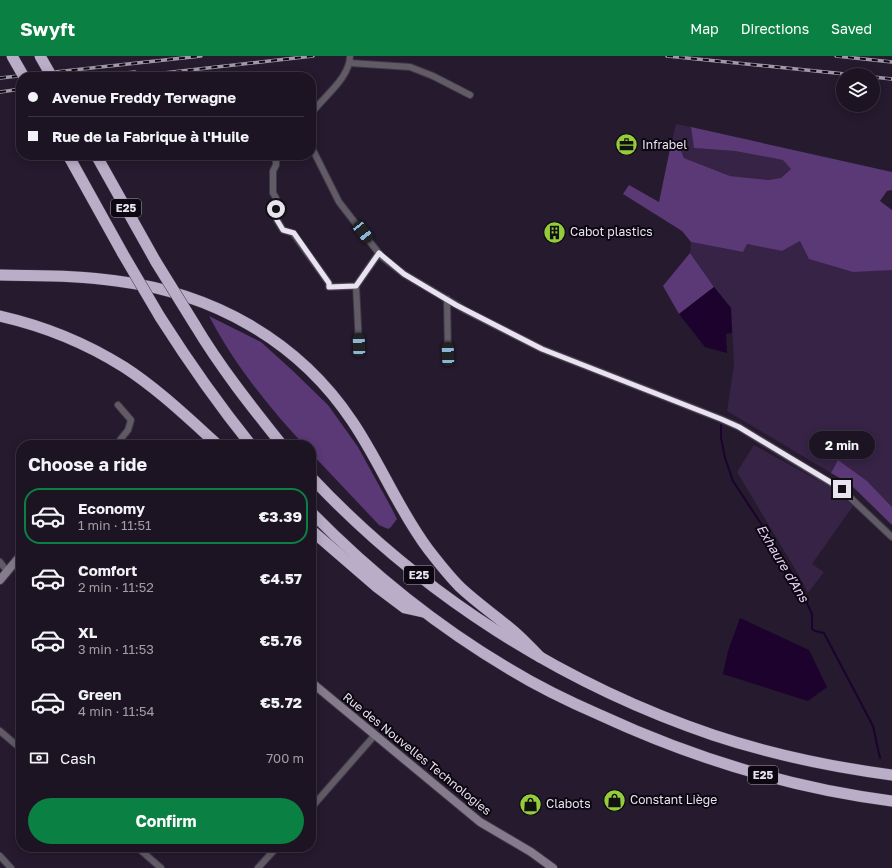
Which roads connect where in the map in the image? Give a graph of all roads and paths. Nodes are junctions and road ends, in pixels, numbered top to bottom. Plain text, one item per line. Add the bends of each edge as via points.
1 (12, 56) edge
2 (40, 56) edge
3 (350, 60) edge
4 (21, 72) edge
5 (49, 72) edge
6 (470, 94) dead end
7 (316, 108) edge
8 (316, 156) edge
9 (71, 160) edge
10 (99, 160) edge
11 (276, 160) edge
12 (379, 253) junction
13 (0, 275) edge
14 (356, 286) junction
15 (447, 299) junction
16 (0, 316) edge
17 (359, 345) dead end
18 (448, 354) dead end
19 (118, 405) dead end
20 (120, 440) edge
21 (212, 440) edge
22 (247, 440) edge
23 (278, 440) edge
24 (316, 482) edge
25 (316, 517) edge
26 (316, 534) edge
27 (892, 537) edge
28 (16, 561) edge
29 (0, 562) edge
30 (7, 571) junction
31 (0, 580) edge
32 (427, 613) junction
33 (540, 657) junction
34 (316, 686) edge
35 (0, 731) edge
36 (374, 736) junction
37 (16, 745) edge
38 (892, 775) edge
39 (892, 800) edge
40 (316, 802) edge
41 (143, 852) edge
42 (272, 852) edge
43 (0, 856) edge
44 (11, 868) edge
45 (161, 868) edge
46 (258, 868) edge
47 (552, 868) edge

1 - 4 highway, bridge
2 - 5 highway, bridge
3 - 6 street via 410,67
3 - 7 street via 346,73
8 - 12 street via 339,202
9 - 22 highway, E25, bridge via 160,317 203,382
10 - 23 highway, E25, bridge via 156,262 208,347
11 - 14 street via 273,193 276,198 277,220 283,230 294,233 329,283 329,287
12 - 14 street
12 - 15 street via 404,274
13 - 33 highway via 87,277 160,288 201,301 237,317 277,342 337,399 413,526 445,571
14 - 17 street
15 - 18 street
15 - 27 street via 542,349 739,427 842,489
16 - 21 highway via 59,334 124,367 172,404
19 - 20 street via 131,420 128,430
24 - 33 highway, E25 via 363,529 408,567 452,601 511,641
25 - 32 highway, E25 via 356,555
26 - 32 highway via 405,608
28 - 30 street
29 - 30 street
30 - 31 street
32 - 39 highway, E25 via 511,670 574,704 650,738 768,777 828,791
33 - 38 highway, E25 via 647,710 713,735 766,751
34 - 36 street, Rue des Nouvelles Technologies
35 - 37 street
36 - 40 street
36 - 47 street, Rue des Nouvelles Technologies via 480,822 531,852
41 - 45 street
42 - 46 street
43 - 44 street

